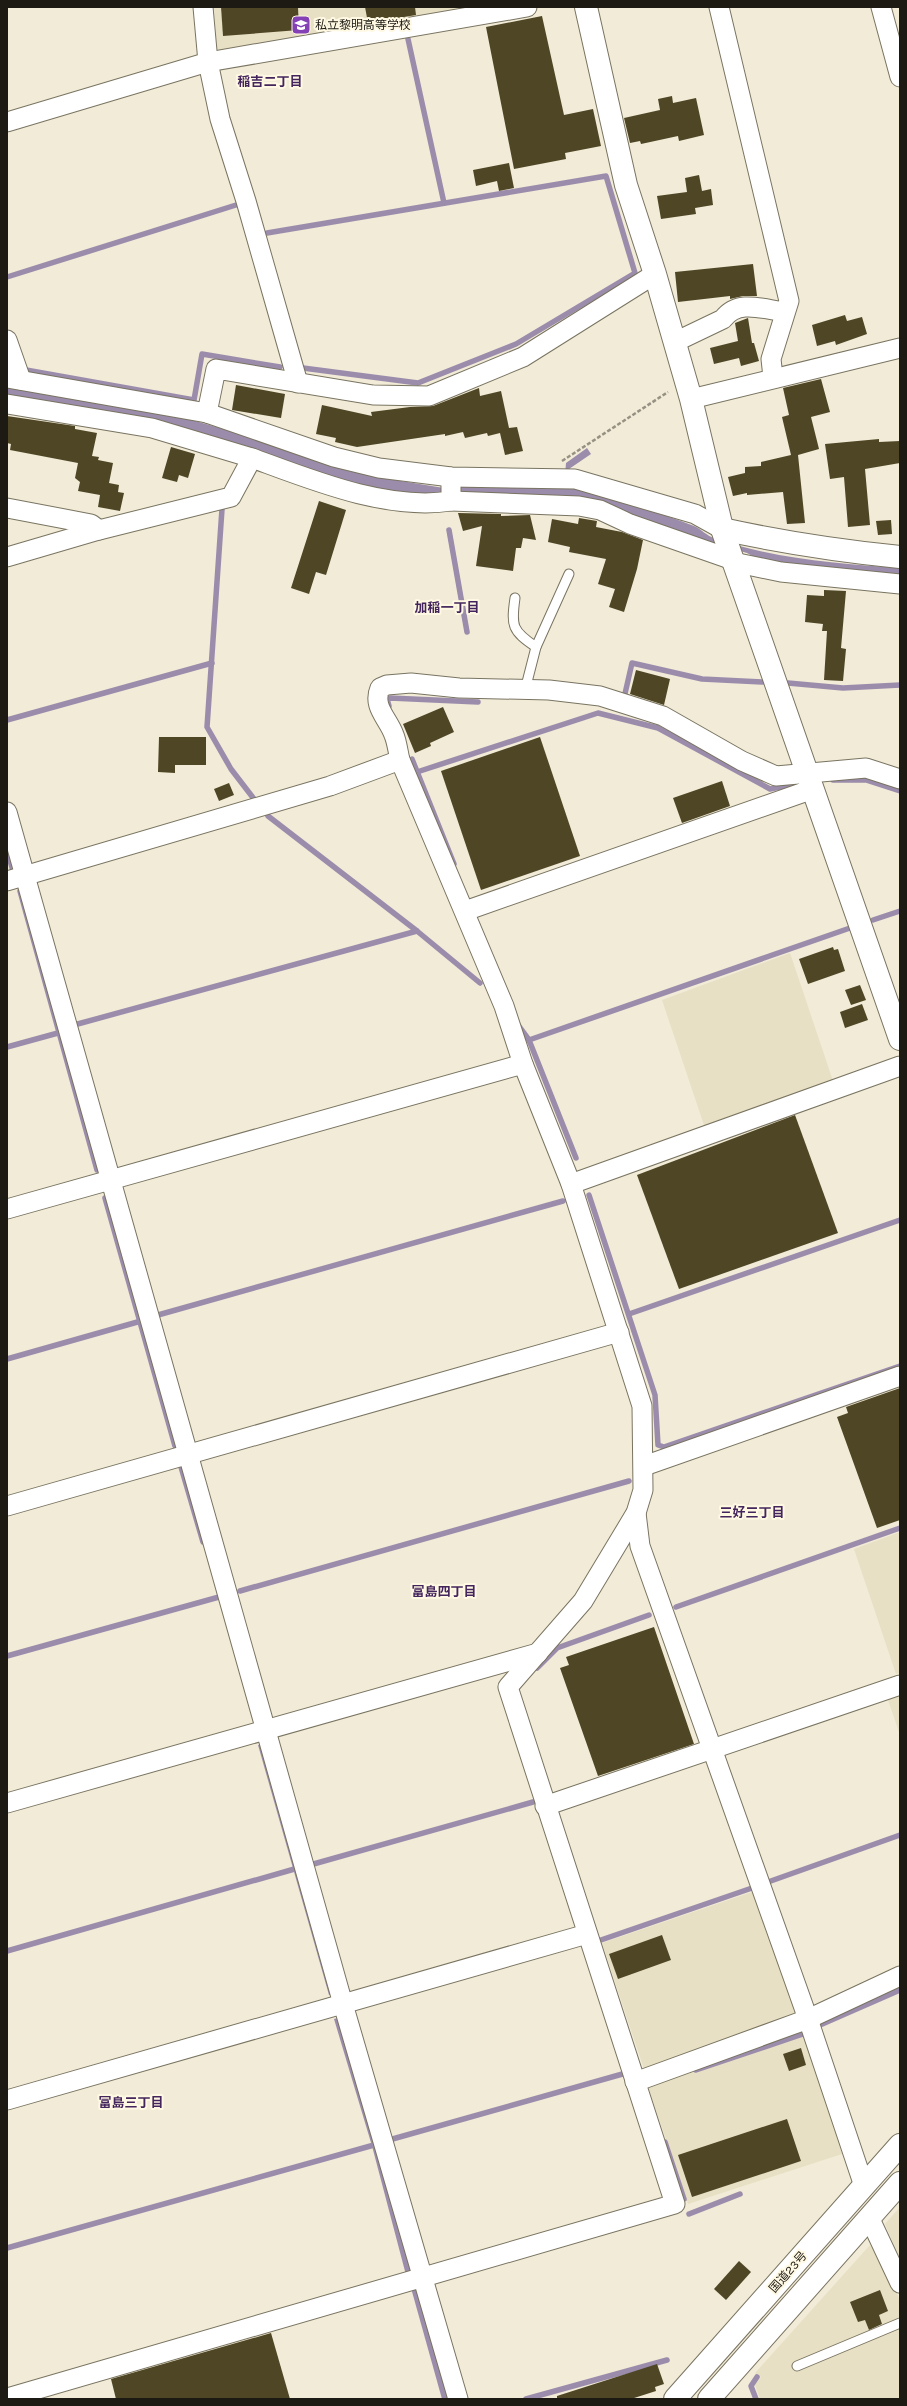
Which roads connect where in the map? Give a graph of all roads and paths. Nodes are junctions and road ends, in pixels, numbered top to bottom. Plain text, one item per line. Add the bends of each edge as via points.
1 (203, 7) edge
2 (527, 7) edge
3 (586, 7) edge
4 (719, 7) edge
5 (881, 7) edge
6 (208, 62) junction
7 (900, 77) edge
8 (7, 122) edge
9 (655, 274) junction
10 (785, 312) junction
11 (7, 340) edge
12 (674, 342) junction
13 (900, 348) edge
14 (773, 377) junction
15 (14, 379) edge
16 (298, 382) junction
17 (689, 392) junction
18 (7, 404) edge
19 (207, 413) junction
20 (252, 458) junction
21 (563, 478) junction
22 (451, 490) junction
23 (7, 508) edge
24 (99, 530) junction
25 (722, 530) junction
26 (7, 557) edge
27 (900, 557) edge
28 (733, 560) junction
29 (569, 574) dead end
30 (900, 584) edge
31 (515, 598) dead end
32 (536, 647) junction
33 (525, 690) junction
34 (400, 760) junction
35 (900, 779) edge
36 (810, 781) junction
37 (7, 812) edge
38 (25, 875) junction
39 (7, 881) edge
40 (465, 911) junction
41 (900, 1039) edge
42 (523, 1064) junction
43 (900, 1066) edge
44 (111, 1179) junction
45 (571, 1184) junction
46 (7, 1209) edge
47 (619, 1332) junction
48 (900, 1376) edge
49 (188, 1455) junction
50 (644, 1466) junction
51 (7, 1506) edge
52 (636, 1513) junction
53 (538, 1653) junction
54 (900, 1685) edge
55 (265, 1729) junction
56 (713, 1749) junction
57 (7, 1803) edge
58 (545, 1806) junction
59 (587, 1934) junction
60 (900, 1976) edge
61 (343, 2004) junction
62 (808, 2019) junction
63 (635, 2082) junction
64 (7, 2100) edge
65 (900, 2145) edge
66 (900, 2183) edge
67 (864, 2186) junction
68 (869, 2217) junction
69 (423, 2278) junction
70 (900, 2283) edge
71 (900, 2323) edge
72 (797, 2366) dead end
73 (7, 2398) edge
74 (458, 2399) edge
75 (675, 2399) edge
76 (709, 2399) edge

1 - 6 street
2 - 6 street
3 - 9 main road via 626,185
4 - 10 street via 789,301
5 - 7 street
6 - 8 street
6 - 16 street via 220,119
9 - 12 main road
9 - 16 street via 523,357 429,396 373,395
10 - 12 street via 740,306 723,319
10 - 14 street via 772,359
11 - 15 street
12 - 17 main road
13 - 14 street
14 - 17 street
15 - 19 street
16 - 19 street via 216,369
17 - 21 path via 659,397 598,435 552,468
17 - 25 main road
18 - 20 street via 152,428
19 - 22 street via 334,457
20 - 22 street via 322,484 392,499 439,502
20 - 24 street via 231,497
21 - 22 street
21 - 25 street via 695,514
22 - 28 street via 600,510 630,524
23 - 24 street via 92,524
24 - 26 street
25 - 27 main road via 843,551
25 - 28 main road
28 - 30 street via 781,572
28 - 36 main road
29 - 32 lane
31 - 32 lane via 512,622 515,630
32 - 33 lane
33 - 34 street via 459,688 411,683 380,688 377,696 382,716 394,734
33 - 36 street via 600,696 663,716 742,761 776,776
34 - 38 street via 330,786
34 - 40 street
35 - 36 street via 866,768
36 - 40 street
36 - 41 main road
37 - 38 street
38 - 39 street
38 - 44 street
40 - 42 street via 504,1006
42 - 44 street
42 - 45 street
43 - 45 street
44 - 46 street
44 - 49 street
45 - 47 street
47 - 49 street
47 - 50 street via 642,1406
48 - 50 street
49 - 51 street
49 - 55 street
50 - 52 street via 643,1490
52 - 53 street via 583,1601
52 - 56 street via 640,1546
53 - 55 street
53 - 58 street via 508,1687
54 - 56 street
55 - 57 street
55 - 61 street
56 - 58 street
56 - 62 street
58 - 59 street
59 - 61 street
59 - 63 street
60 - 62 street
61 - 64 street
61 - 69 street
62 - 63 street
62 - 67 street
63 - 69 street via 675,2204
65 - 67 main road, 国道23号
66 - 68 main road, 国道23号
67 - 75 main road, 国道23号
68 - 70 street
68 - 76 main road, 国道23号
69 - 73 street
69 - 74 street
71 - 72 lane

